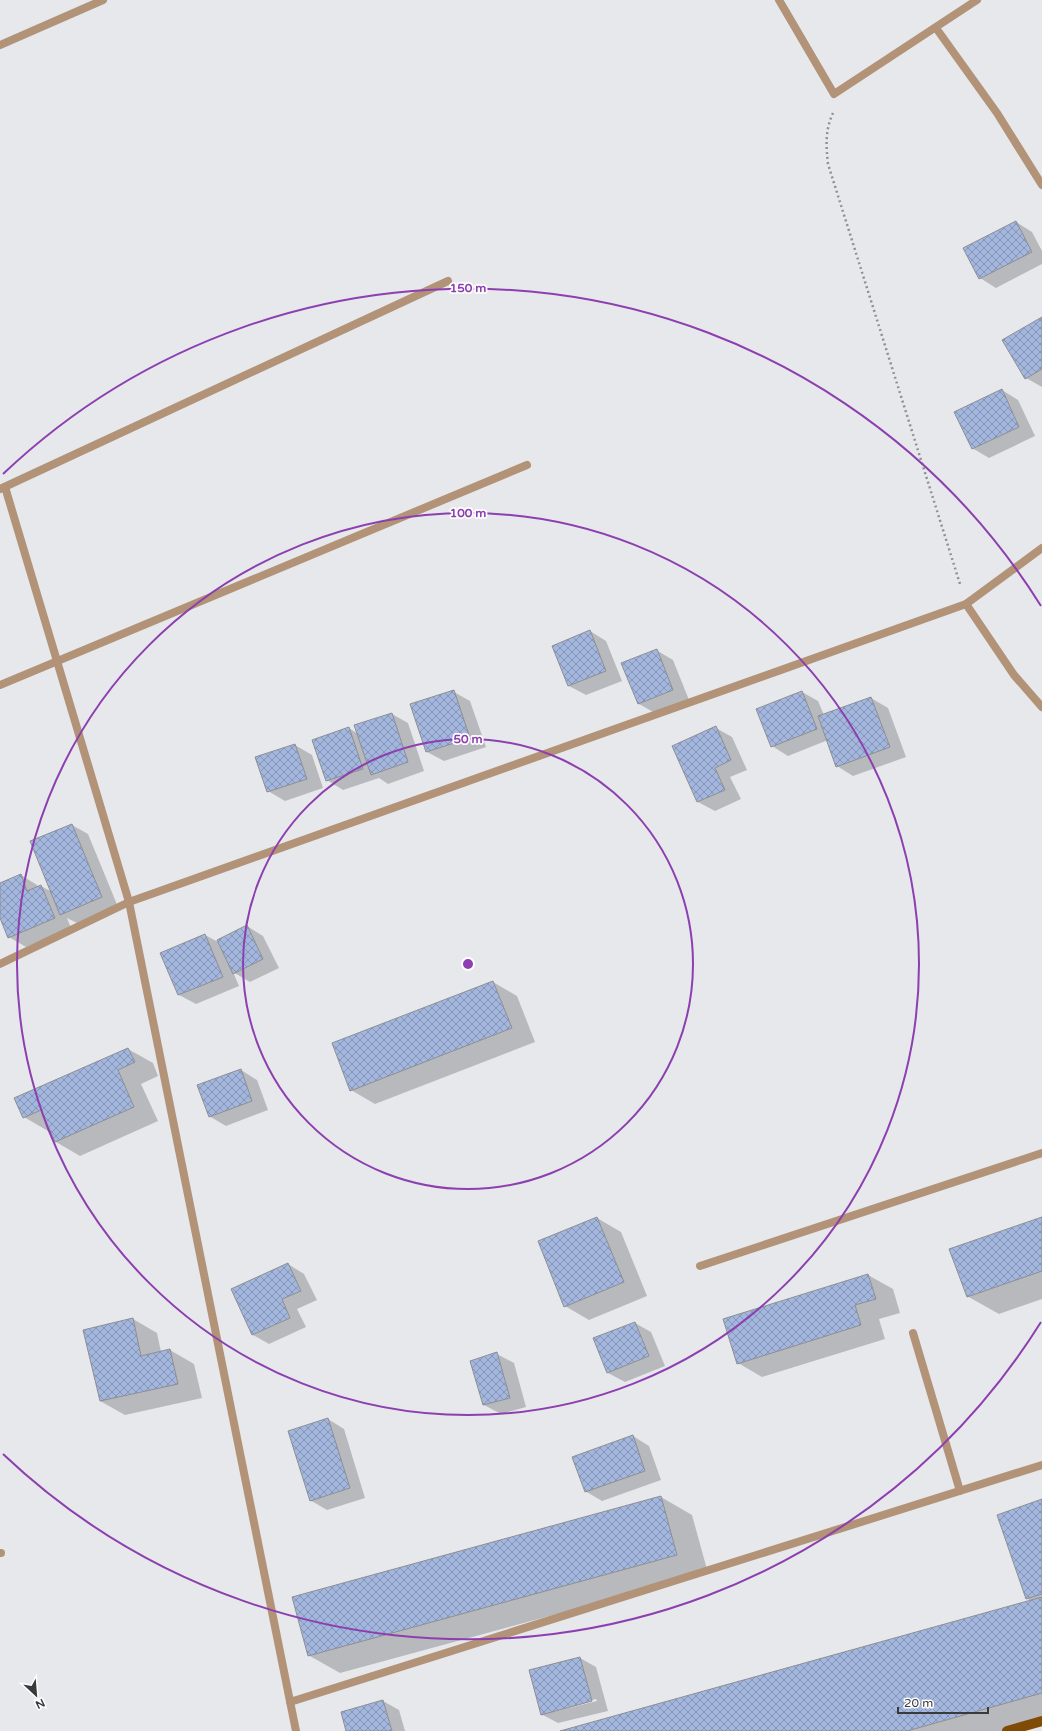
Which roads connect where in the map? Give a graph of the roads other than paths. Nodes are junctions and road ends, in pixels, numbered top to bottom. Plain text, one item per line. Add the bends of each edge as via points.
1 (103, 0) edge
2 (779, 0) edge
3 (977, 0) edge
4 (936, 28) junction
5 (0, 45) edge
6 (1042, 185) edge
7 (448, 281) dead end
8 (526, 465) dead end
9 (2, 488) edge
10 (1042, 548) edge
11 (966, 604) junction
12 (57, 661) junction
13 (0, 685) edge
14 (1042, 707) edge
15 (129, 902) junction
16 (0, 964) edge
17 (1042, 1153) edge
18 (700, 1266) dead end
19 (913, 1333) dead end
20 (1042, 1466) edge
21 (960, 1491) junction
22 (290, 1702) junction
23 (1042, 1722) edge
24 (296, 1731) edge
25 (1007, 1731) edge

1 - 5 street
2 - 4 street via 834,94
3 - 4 street
4 - 6 street via 997,113
7 - 9 street
8 - 12 street
9 - 12 street
10 - 11 street
11 - 14 street via 1014,676
11 - 15 street
12 - 13 street
12 - 15 street
15 - 16 street
15 - 22 street
17 - 18 street
19 - 21 street
20 - 21 street
21 - 22 street
22 - 24 street
23 - 25 main road

